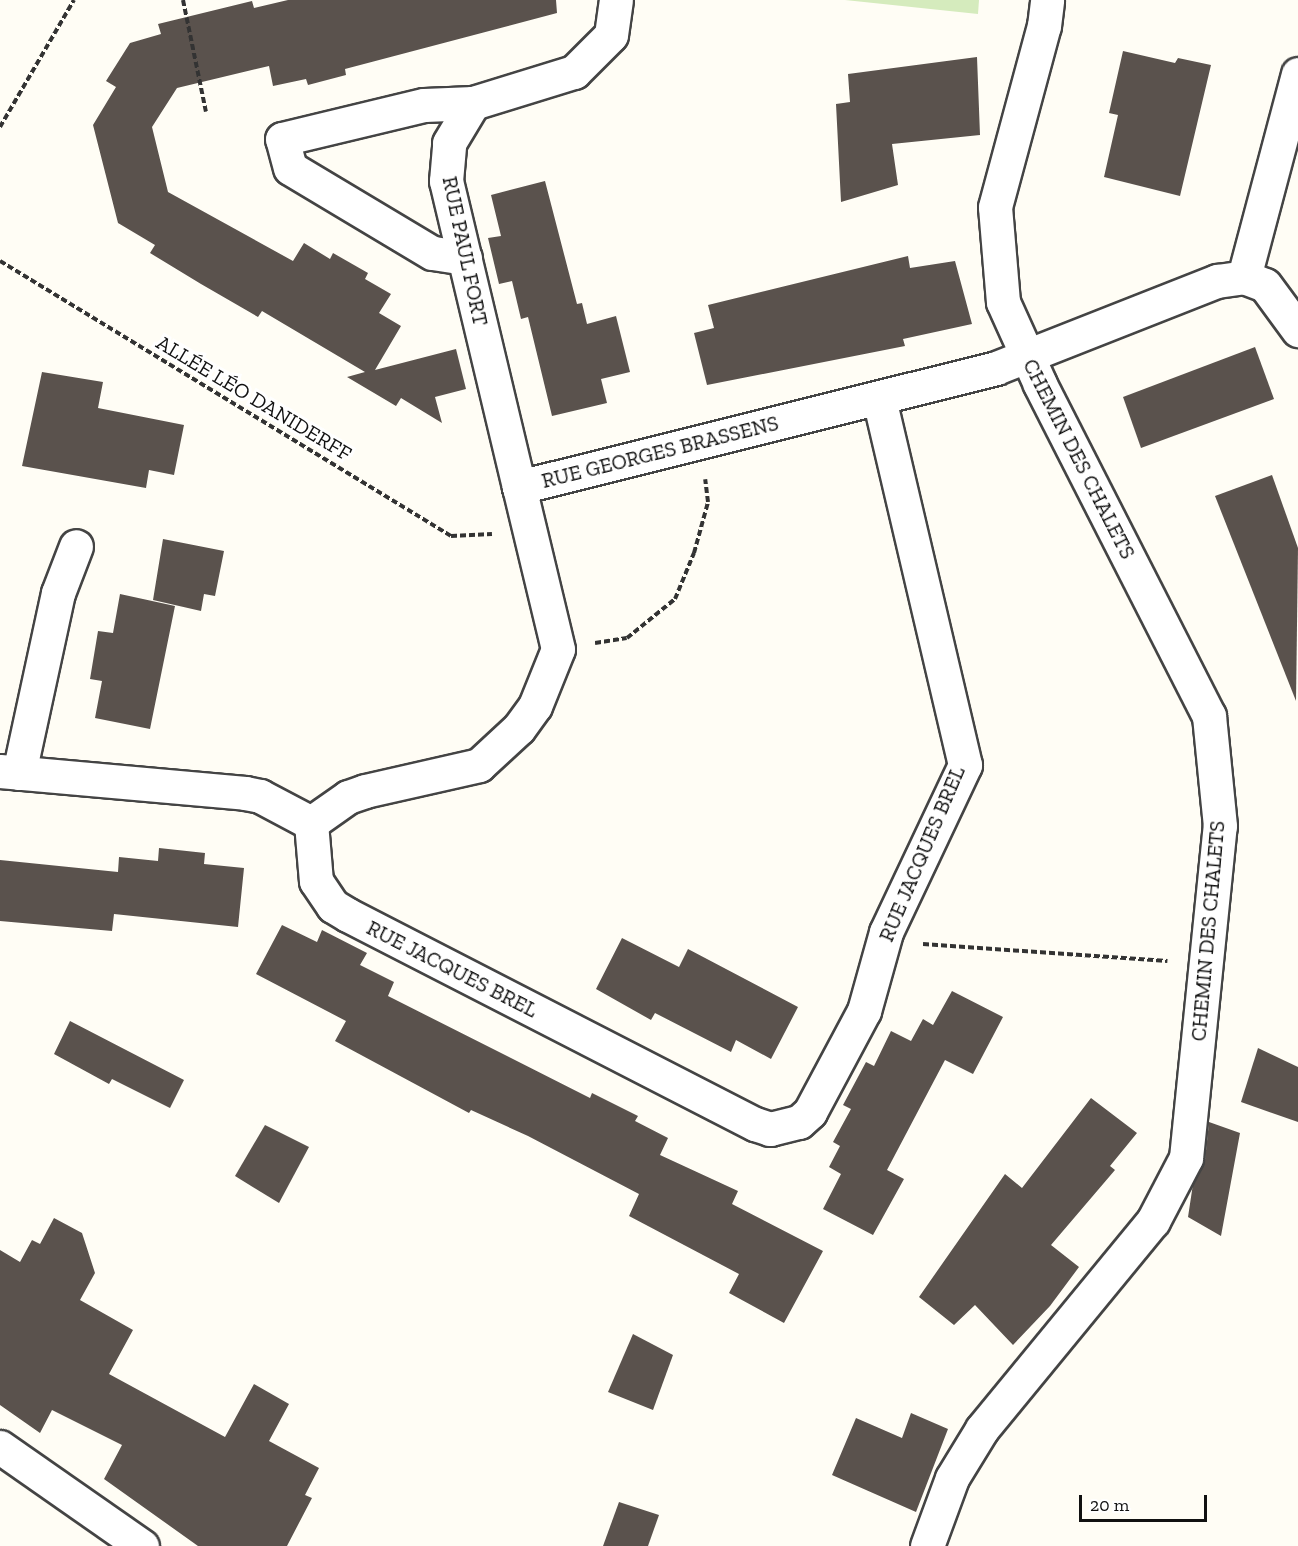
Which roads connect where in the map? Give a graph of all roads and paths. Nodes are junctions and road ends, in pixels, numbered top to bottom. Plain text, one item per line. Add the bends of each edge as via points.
1 (74, 0) edge
2 (183, 0) edge
3 (616, 0) edge
4 (1047, 0) edge
5 (1298, 74) edge
6 (473, 103) junction
7 (206, 112) dead end
8 (0, 127) edge
9 (1291, 134) edge
10 (465, 258) junction
11 (0, 261) edge
12 (1244, 277) junction
13 (1298, 330) edge
14 (1027, 358) junction
15 (879, 398) junction
16 (700, 442) junction
17 (519, 487) junction
18 (498, 534) dead end
19 (76, 546) dead end
20 (558, 649) junction
21 (9, 772) edge
22 (311, 824) junction
23 (912, 943) dead end
24 (1206, 964) junction
25 (0, 1447) edge
26 (142, 1546) edge
27 (927, 1546) edge

1 - 8 path
2 - 7 path
3 - 6 street via 611,35 574,72
4 - 14 street, CHEMIN DES CHALETS via 1044,26 995,207 1003,302
5 - 9 street
6 - 10 street, RUE PAUL FORT via 449,143 446,181
6 - 10 street via 424,105 282,139 290,168 432,253
9 - 12 street
10 - 17 street, RUE PAUL FORT
11 - 18 path, ALLÉE LÉO DANIDERFF via 451,536
12 - 13 street via 1265,285
12 - 14 street, RUE GEORGES BRASSENS via 1217,281
14 - 15 street, RUE GEORGES BRASSENS
14 - 24 street, CHEMIN DES CHALETS via 1209,716 1220,826
15 - 16 street, RUE GEORGES BRASSENS
15 - 22 street, RUE JACQUES BREL via 964,765 886,932 864,1011 810,1112 799,1122 770,1129 755,1124 333,906 316,881
16 - 17 street, RUE GEORGES BRASSENS
16 - 20 path via 708,502 694,553 675,599 627,638
17 - 20 street, RUE GEORGES BRASSENS
19 - 21 street via 57,593
20 - 22 street via 535,706 507,741 479,765 365,791 348,797
21 - 22 street via 245,793 260,796
23 - 24 path
24 - 27 street, CHEMIN DES CHALETS via 1186,1158 1154,1221 982,1429 952,1478
25 - 26 street

